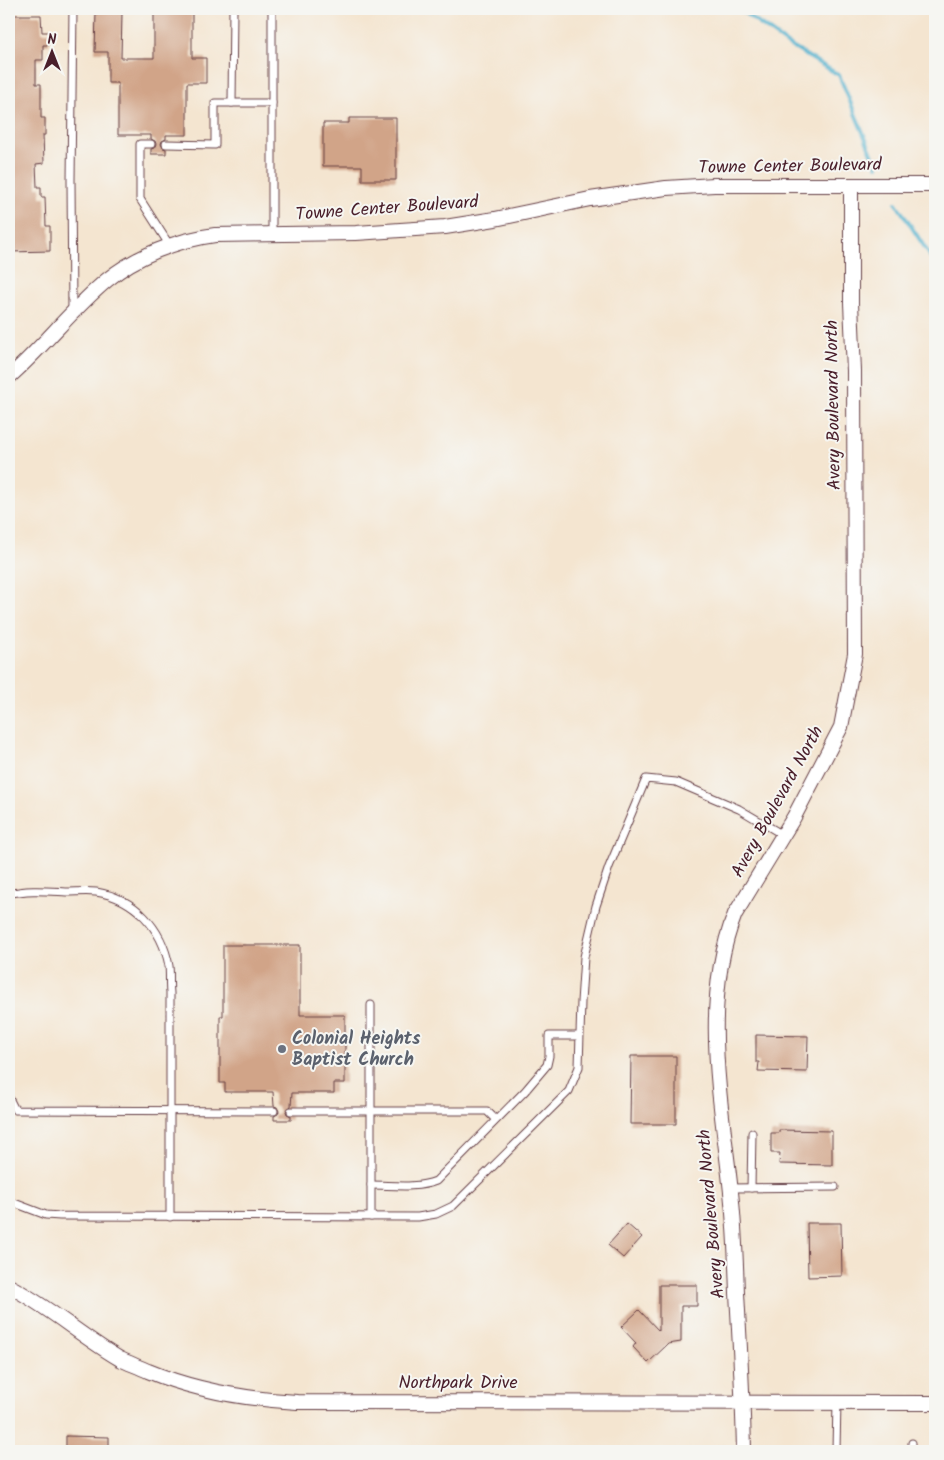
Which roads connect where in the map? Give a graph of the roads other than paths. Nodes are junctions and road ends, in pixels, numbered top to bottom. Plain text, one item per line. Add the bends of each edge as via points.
1 (73, 9) edge
2 (233, 9) edge
3 (272, 9) edge
4 (232, 103) junction
5 (272, 103) junction
6 (151, 144) dead end
7 (166, 144) dead end
8 (851, 185) junction
9 (935, 185) edge
10 (272, 235) junction
11 (170, 246) junction
12 (72, 313) junction
13 (9, 377) edge
14 (783, 835) junction
15 (9, 894) edge
16 (370, 1004) dead end
17 (579, 1036) junction
18 (9, 1098) edge
19 (15, 1110) junction
20 (169, 1110) junction
21 (274, 1111) dead end
22 (291, 1111) dead end
23 (371, 1111) junction
24 (9, 1117) edge
25 (495, 1119) junction
26 (752, 1134) dead end
27 (371, 1185) junction
28 (835, 1187) dead end
29 (731, 1188) junction
30 (751, 1188) junction
31 (9, 1201) edge
32 (170, 1217) junction
33 (370, 1217) junction
34 (9, 1286) edge
35 (744, 1402) junction
36 (838, 1402) junction
37 (935, 1403) edge
38 (912, 1443) dead end
39 (836, 1450) dead end
40 (744, 1451) edge
41 (912, 1451) edge

1 - 12 lane
2 - 4 lane
3 - 5 lane
4 - 5 lane
4 - 7 lane via 215,104 215,145
5 - 10 lane
6 - 11 lane via 140,144 140,200
8 - 9 street, Towne Center Boulevard
8 - 10 street, Towne Center Boulevard via 666,188 445,227
8 - 14 street, Avery Boulevard North via 855,654 841,727
10 - 11 street, Towne Center Boulevard via 215,235
11 - 12 street, Towne Center Boulevard via 149,254 107,280
12 - 13 street, Towne Center Boulevard
14 - 17 lane via 739,809 676,782 646,778 596,906 584,957
14 - 29 street, Avery Boulevard North via 735,914 719,970 716,1003 718,1071
15 - 20 lane via 29,891 96,892 116,897 134,907 154,928 169,967
16 - 23 lane
17 - 25 lane via 549,1036 547,1065
17 - 33 lane via 579,1067 569,1091 453,1206 436,1214
18 - 19 lane
19 - 20 lane
19 - 24 lane
20 - 21 lane
20 - 32 lane
22 - 23 lane
23 - 25 lane via 487,1111
23 - 27 lane
25 - 27 lane via 436,1181 419,1185
26 - 30 lane
27 - 33 lane
28 - 30 lane
29 - 30 lane
29 - 35 street, Avery Boulevard North
31 - 32 lane via 46,1215
32 - 33 lane
34 - 35 street, Northpark Drive via 122,1360 190,1386 228,1395 297,1402
35 - 36 street, Northpark Drive
35 - 40 street, Avery Boulevard North
36 - 37 street, Northpark Drive
36 - 39 lane
38 - 41 lane

